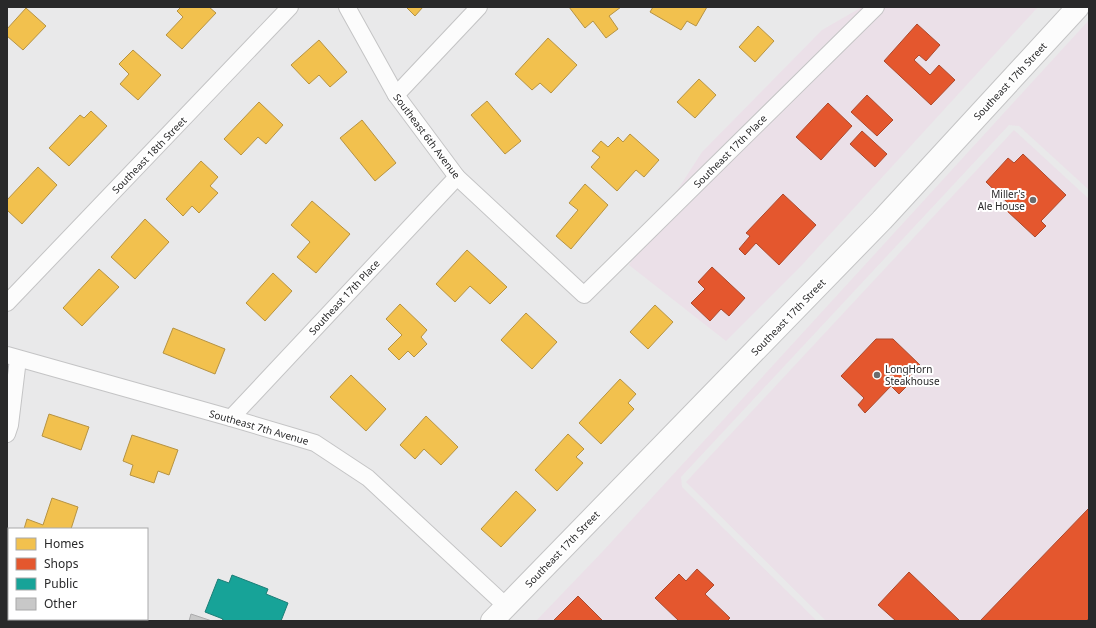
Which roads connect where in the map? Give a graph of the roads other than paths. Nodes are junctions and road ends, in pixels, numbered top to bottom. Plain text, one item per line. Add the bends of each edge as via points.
1 (290, 7) edge
2 (348, 7) edge
3 (479, 7) edge
4 (876, 7) edge
5 (1078, 7) edge
6 (396, 95) junction
7 (457, 177) junction
8 (584, 295) joint
9 (7, 303) edge
10 (12, 357) edge
11 (231, 418) junction
12 (7, 434) edge
13 (499, 614) edge

1 - 9 street, Southeast 18th Street
2 - 6 street, Southeast 6th Avenue
3 - 6 street
4 - 8 street, Southeast 17th Place
5 - 13 main road, Southeast 17th Street via 882,220
6 - 7 street, Southeast 6th Avenue
7 - 8 street, Southeast 6th Avenue
7 - 11 street, Southeast 17th Place
10 - 11 street, Southeast 7th Avenue
10 - 12 street via 10,425
11 - 13 street, Southeast 7th Avenue via 315,443 368,478

